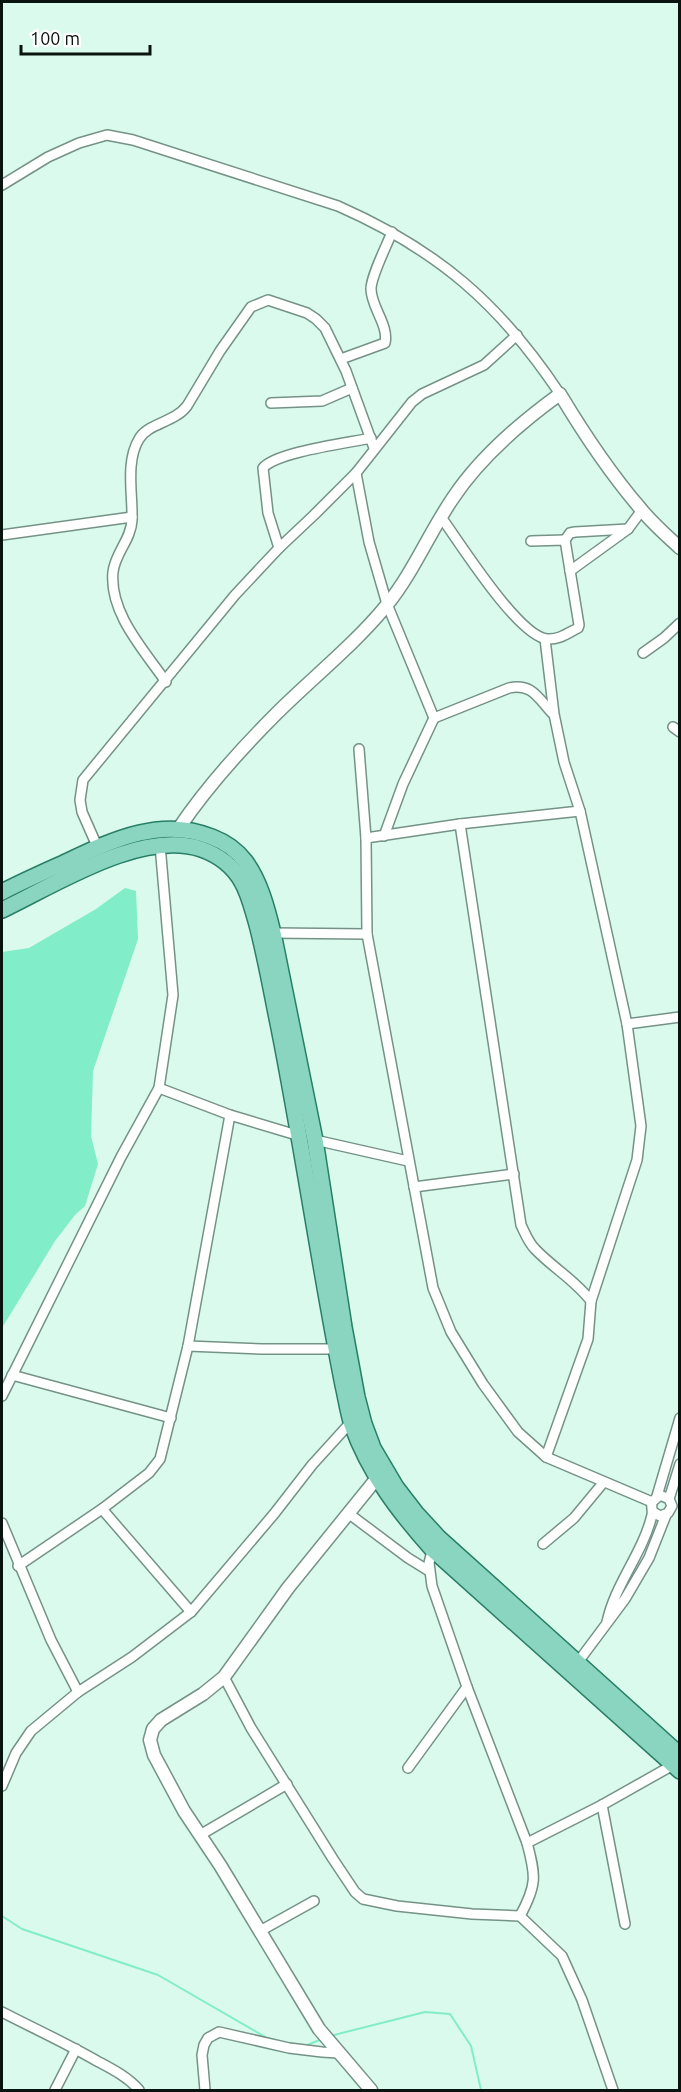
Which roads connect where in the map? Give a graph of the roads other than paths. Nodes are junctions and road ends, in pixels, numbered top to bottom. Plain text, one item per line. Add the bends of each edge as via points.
1 (2, 185) edge
2 (392, 232) junction
3 (517, 335) junction
4 (341, 360) junction
5 (352, 388) junction
6 (560, 394) junction
7 (271, 404) dead end
8 (371, 438) junction
9 (374, 448) junction
10 (356, 473) junction
11 (642, 510) junction
12 (132, 517) junction
13 (441, 517) junction
14 (628, 529) junction
15 (2, 535) edge
16 (565, 540) junction
17 (531, 541) dead end
18 (279, 548) junction
19 (680, 548) edge
20 (570, 571) junction
21 (387, 604) junction
22 (680, 623) edge
23 (544, 639) junction
24 (644, 653) dead end
25 (166, 682) junction
26 (554, 714) junction
27 (434, 718) junction
28 (359, 749) dead end
29 (191, 810) junction
30 (580, 811) junction
31 (460, 824) junction
32 (179, 828) junction
33 (199, 832) junction
34 (384, 836) junction
35 (366, 838) junction
36 (160, 845) junction
37 (97, 846) junction
38 (2, 892) edge
39 (2, 910) edge
40 (273, 933) junction
41 (368, 934) junction
42 (273, 966) junction
43 (680, 1017) edge
44 (627, 1024) junction
45 (159, 1088) junction
46 (230, 1114) junction
47 (307, 1138) junction
48 (408, 1161) junction
49 (514, 1174) junction
50 (414, 1187) junction
51 (591, 1300) junction
52 (188, 1346) junction
53 (336, 1349) junction
54 (12, 1375) junction
55 (2, 1396) edge
56 (171, 1418) junction
57 (680, 1418) edge
58 (351, 1422) junction
59 (546, 1457) junction
60 (680, 1464) edge
61 (377, 1478) junction
62 (603, 1483) junction
63 (654, 1499) junction
64 (669, 1499) junction
65 (102, 1509) junction
66 (653, 1512) junction
67 (672, 1512) edge
68 (348, 1513) junction
69 (2, 1523) edge
70 (436, 1543) junction
71 (543, 1544) dead end
72 (18, 1566) junction
73 (429, 1571) junction
74 (191, 1612) junction
75 (607, 1622) junction
76 (575, 1667) junction
77 (224, 1677) junction
78 (467, 1687) junction
79 (78, 1692) junction
80 (677, 1764) edge
81 (408, 1768) dead end
82 (287, 1784) junction
83 (2, 1786) edge
84 (602, 1804) junction
85 (200, 1835) junction
86 (527, 1844) junction
87 (314, 1900) dead end
88 (520, 1916) junction
89 (625, 1924) dead end
90 (260, 1931) junction
91 (2, 2012) edge
92 (76, 2049) junction
93 (338, 2052) junction
94 (365, 2088) edge
95 (55, 2091) edge
96 (139, 2091) edge
97 (205, 2091) edge
98 (613, 2091) edge

1 - 2 street via 48,157 107,135 308,195
2 - 3 street via 467,284
2 - 4 street via 371,285 385,343
3 - 6 street
3 - 9 street via 484,365 422,394
4 - 5 street
4 - 12 street via 325,328 307,313 268,300 251,307 181,414 140,436 132,458
5 - 7 street via 322,401
5 - 8 street
6 - 11 street
6 - 13 street via 504,438
8 - 9 street
8 - 18 street via 274,459 263,468 268,513
9 - 10 street
10 - 18 street
10 - 21 street via 363,516
11 - 14 street
11 - 19 street
12 - 15 street
12 - 25 street via 132,527 113,571 119,612
13 - 21 street
13 - 23 street via 518,620
14 - 16 street via 575,532
14 - 20 street
16 - 17 street
16 - 20 street
18 - 25 street via 235,595
20 - 23 street via 578,628 556,639
21 - 27 street
21 - 29 street via 255,736
22 - 24 street
23 - 26 street
25 - 37 street via 83,780 82,812
26 - 27 street via 531,690 520,686
26 - 30 street
27 - 34 street
28 - 35 street
29 - 32 street
29 - 33 street
30 - 31 street
30 - 44 street
31 - 34 street
31 - 49 street
32 - 33 main road
32 - 37 main road via 138,832
33 - 40 main road via 224,842 246,862 264,899
34 - 35 street
35 - 41 street
36 - 39 main road via 115,855
36 - 42 main road via 200,849 232,868 243,883
36 - 45 street via 173,995
37 - 38 main road
40 - 41 street
40 - 42 main road
41 - 48 street
42 - 47 main road
43 - 44 street
44 - 51 street via 641,1126 637,1160
45 - 46 street
45 - 54 street
46 - 47 street
46 - 52 street
47 - 48 street
47 - 53 main road
47 - 70 main road via 364,1424 373,1448
48 - 50 street
49 - 50 street
49 - 51 street via 521,1225 528,1240
50 - 59 street via 433,1288 451,1332 518,1432
51 - 59 street via 588,1339
52 - 53 street
52 - 56 street
53 - 58 main road
54 - 55 street
54 - 56 street
56 - 65 street via 160,1459 149,1473
57 - 63 street
58 - 61 main road
58 - 74 street
59 - 62 street
60 - 64 street
61 - 68 street
61 - 70 main road via 408,1522
62 - 63 street
62 - 71 street via 574,1518
63 - 64 street
63 - 66 street
64 - 67 street
65 - 72 street
65 - 74 street
66 - 67 street via 660,1516
66 - 75 street
67 - 75 street via 649,1558
68 - 73 street
68 - 77 street
69 - 72 street
70 - 73 street via 429,1556
70 - 76 main road
72 - 79 street
73 - 78 street
74 - 79 street via 150,1645
75 - 76 street
76 - 80 main road
77 - 82 street
77 - 85 street via 161,1720 150,1736 150,1746 162,1773
78 - 81 street
78 - 86 street
79 - 83 street via 24,1739
80 - 84 street
82 - 85 street
82 - 88 street via 345,1879 363,1899 397,1906
84 - 86 street
84 - 89 street
85 - 90 street
86 - 88 street via 534,1880
87 - 90 street
88 - 98 street via 562,1956 582,2000
90 - 93 street
91 - 92 street
92 - 95 street
92 - 96 street via 125,2078
93 - 94 street
93 - 97 street via 289,2048 219,2032 204,2045

